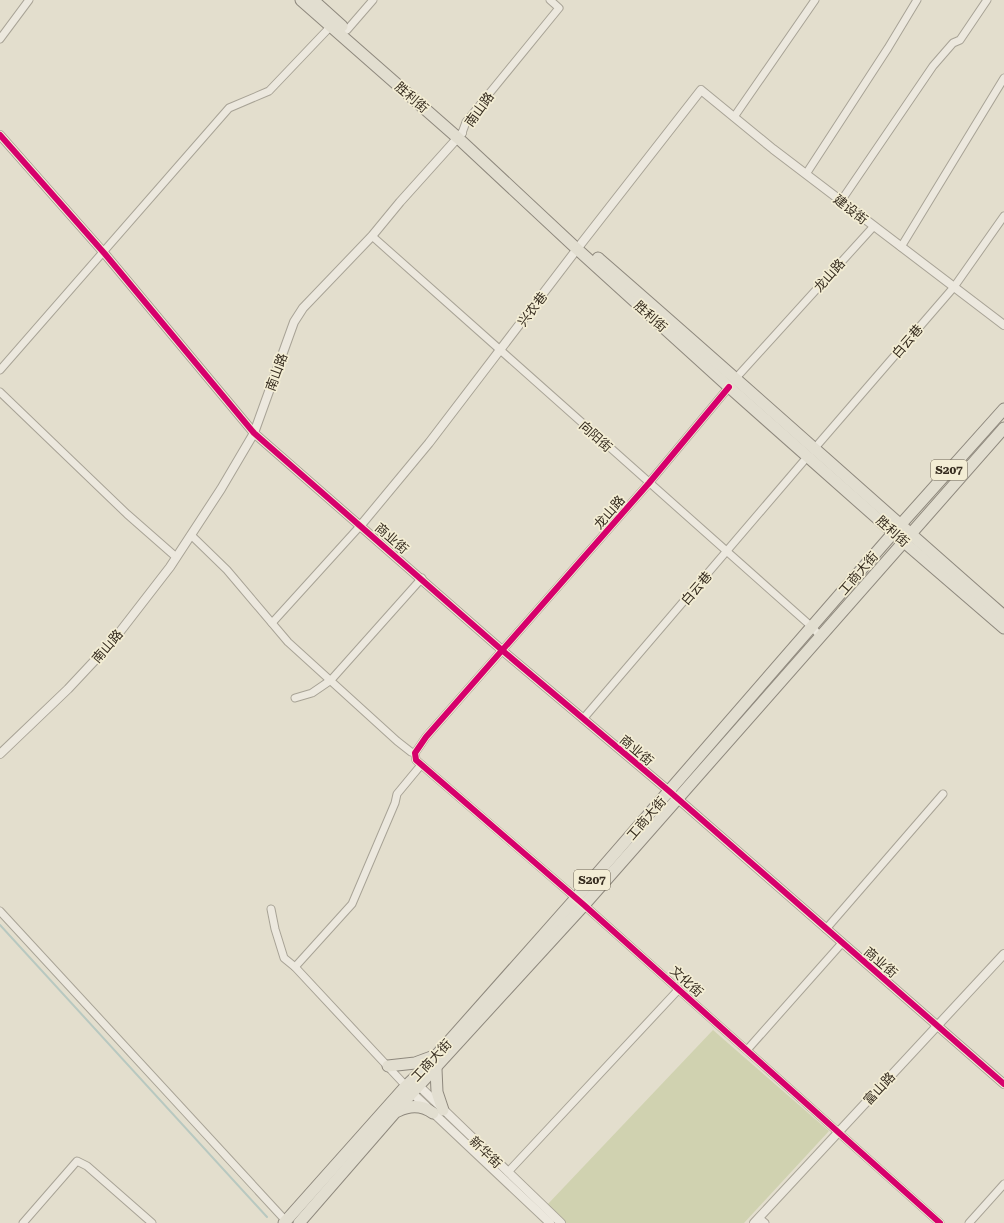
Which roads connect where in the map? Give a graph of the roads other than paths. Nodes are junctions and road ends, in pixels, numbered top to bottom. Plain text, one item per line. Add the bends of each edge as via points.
1 (29, 0) edge
2 (301, 0) edge
3 (313, 0) edge
4 (373, 0) edge
5 (550, 0) edge
6 (815, 0) edge
7 (917, 0) edge
8 (987, 0) edge
9 (331, 26) junction
10 (347, 30) junction
11 (0, 39) edge
12 (1004, 78) edge
13 (701, 90) joint
14 (734, 117) junction
15 (0, 135) edge
16 (460, 135) junction
17 (806, 174) junction
18 (841, 200) junction
19 (1004, 216) edge
20 (874, 226) junction
21 (372, 236) junction
22 (901, 246) junction
23 (579, 247) junction
24 (954, 288) junction
25 (1004, 325) edge
26 (500, 351) junction
27 (0, 370) edge
28 (733, 383) junction
29 (0, 392) edge
30 (1004, 409) edge
31 (1004, 428) edge
32 (254, 433) junction
33 (811, 452) junction
34 (649, 483) junction
35 (361, 525) junction
36 (897, 528) junction
37 (191, 535) junction
38 (907, 538) junction
39 (726, 552) junction
40 (176, 557) junction
41 (422, 578) junction
42 (1004, 616) edge
43 (272, 623) junction
44 (812, 627) junction
45 (1004, 628) edge
46 (820, 637) junction
47 (503, 650) junction
48 (331, 680) junction
49 (295, 698) dead end
50 (583, 719) junction
51 (0, 754) edge
52 (417, 759) junction
53 (669, 791) junction
54 (943, 794) dead end
55 (677, 799) junction
56 (580, 902) junction
57 (271, 910) dead end
58 (0, 911) edge
59 (826, 929) junction
60 (842, 943) junction
61 (1004, 954) edge
62 (295, 967) junction
63 (679, 989) junction
64 (937, 1026) junction
65 (747, 1050) junction
66 (438, 1054) junction
67 (388, 1066) junction
68 (436, 1069) junction
69 (1004, 1084) edge
70 (413, 1086) junction
71 (438, 1111) junction
72 (394, 1114) junction
73 (838, 1132) junction
74 (508, 1172) junction
75 (1004, 1184) edge
76 (759, 1221) edge
77 (285, 1222) edge
78 (23, 1223) edge
79 (152, 1223) edge
80 (299, 1223) edge
81 (550, 1223) edge
82 (560, 1223) edge
83 (940, 1223) edge
84 (969, 1223) edge

1 - 11 street
2 - 9 main road, 胜利街
3 - 10 main road, 胜利街
4 - 10 street
5 - 16 street, 南山路 via 559,8 466,122
6 - 14 street
7 - 17 street
8 - 18 street via 960,40 953,43 933,66
9 - 16 main road, 胜利街
9 - 27 street via 269,91 229,108
10 - 16 main road, 胜利街
12 - 22 street
13 - 14 street, 建设街
13 - 23 street, 兴农巷
14 - 17 street, 建设街
15 - 32 street, 商业街 via 105,254
16 - 21 street, 南山路
16 - 23 main road, 胜利街
17 - 18 street, 建设街
18 - 20 street, 建设街
19 - 24 street, 白云巷
20 - 22 street, 建设街
20 - 28 street, 龙山路
21 - 26 street, 向阳街
21 - 32 street, 南山路 via 303,308 294,322
22 - 24 street, 建设街
23 - 26 street, 兴农巷
23 - 28 main road, 胜利街
24 - 25 street, 建设街
24 - 33 street, 白云巷
26 - 34 street, 向阳街
26 - 35 street, 兴农巷
28 - 33 main road, 胜利街
28 - 34 street, 龙山路
29 - 40 street via 127,514
30 - 36 main road, 工商大街 / S207
31 - 38 main road, 工商大街 / S207
32 - 35 street, 商业街
32 - 37 street, 南山路
33 - 36 main road, 胜利街
33 - 39 street, 白云巷
34 - 39 street, 向阳街
34 - 47 street, 龙山路
35 - 41 street, 商业街
35 - 43 street
36 - 38 main road, 胜利街
36 - 44 main road, 工商大街 / S207
37 - 40 street, 南山路
37 - 43 street, 文化街 via 226,570
38 - 42 main road, 胜利街
38 - 45 main road, 胜利街
38 - 46 main road, 工商大街 / S207
39 - 44 street, 向阳街
39 - 50 street, 白云巷
40 - 51 street, 南山路 via 112,642 68,689
41 - 47 street, 商业街
41 - 48 street
43 - 48 street, 文化街 via 288,642
44 - 46 street, 向阳街
44 - 53 main road, 工商大街 / S207
46 - 55 main road, 工商大街 / S207
47 - 50 street, 商业街
47 - 52 street, 龙山路 via 426,737
48 - 49 street via 312,693
48 - 52 street, 文化街
50 - 53 street, 商业街
52 - 56 street, 文化街
52 - 62 street, 龙山路 via 397,794 352,904
53 - 55 street, 商业街
53 - 56 main road, 工商大街 / S207
54 - 59 street
55 - 56 main road, 工商大街 / S207
55 - 59 street, 商业街
56 - 63 street, 文化街
56 - 66 main road, 工商大街 / S207
56 - 68 main road, 工商大街 / S207
57 - 62 street via 284,958
58 - 77 street
59 - 60 street, 商业街
60 - 64 street, 商业街
60 - 65 street
61 - 64 street, 富山路
62 - 67 street
63 - 65 street, 文化街
63 - 74 street
64 - 69 street, 商业街
64 - 73 street, 富山路
65 - 73 street, 文化街
66 - 67 main road via 416,1063
66 - 70 main road, 工商大街 / S207
67 - 70 street
68 - 70 main road, 工商大街 / S207
68 - 71 main road
70 - 71 street, 新华街
70 - 72 main road, 工商大街 / S207
70 - 77 main road, 工商大街 / S207
71 - 72 main road via 416,1106
71 - 74 street, 新华街
71 - 81 street, 新华街
72 - 80 main road, 工商大街 / S207
73 - 76 street, 富山路
73 - 83 street, 文化街
74 - 82 street, 新华街
75 - 84 street
78 - 79 street via 77,1161 87,1166

